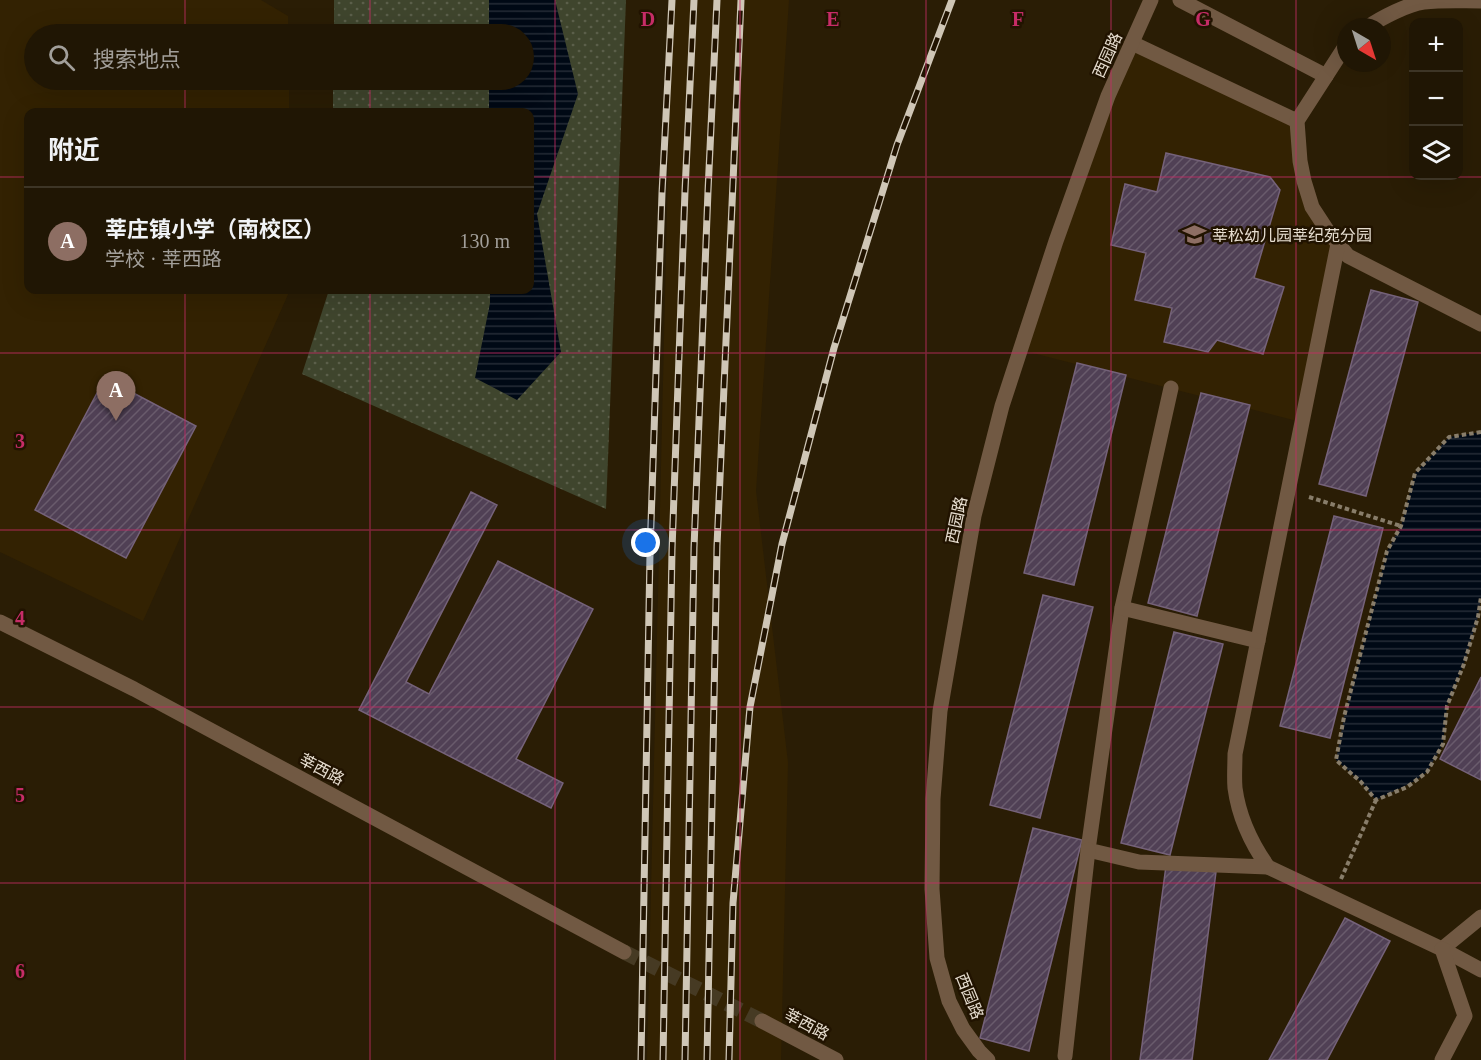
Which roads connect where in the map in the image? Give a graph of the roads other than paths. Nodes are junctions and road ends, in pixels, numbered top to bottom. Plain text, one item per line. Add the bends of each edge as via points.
1 (1151, 0) edge
2 (1180, 0) edge
3 (1466, 0) edge
4 (1481, 1) edge
5 (1381, 18) edge
6 (1132, 43) junction
7 (1337, 59) edge
8 (1326, 76) junction
9 (1297, 121) junction
10 (1338, 244) junction
11 (1481, 324) edge
12 (1171, 388) dead end
13 (1122, 608) junction
14 (0, 621) edge
15 (1258, 641) junction
16 (1088, 850) junction
17 (1268, 867) junction
18 (1481, 917) edge
19 (1442, 949) junction
20 (624, 952) tunnel mouth
21 (1481, 970) edge
22 (762, 1021) tunnel mouth
23 (1065, 1056) dead end
24 (836, 1060) edge
25 (988, 1060) edge
26 (1442, 1060) edge

1 - 6 street, 西园路
2 - 8 street
3 - 4 street
3 - 5 street via 1421,2
6 - 9 street
6 - 25 street, 西园路 via 1108,96 1056,241 1002,406 974,516 940,711 933,799 932,889 938,958 949,1001 963,1029
7 - 8 street
8 - 9 street
9 - 10 street via 1300,161 1312,207
10 - 11 street via 1348,256
10 - 15 street
12 - 13 street
13 - 15 street
13 - 16 street
14 - 20 street, 莘西路 via 145,694
15 - 17 street via 1235,754 1235,788 1254,847
16 - 17 street via 1139,862
16 - 23 street
17 - 19 street
18 - 19 street
19 - 21 street
19 - 26 street via 1466,1016
22 - 24 street, 莘西路

